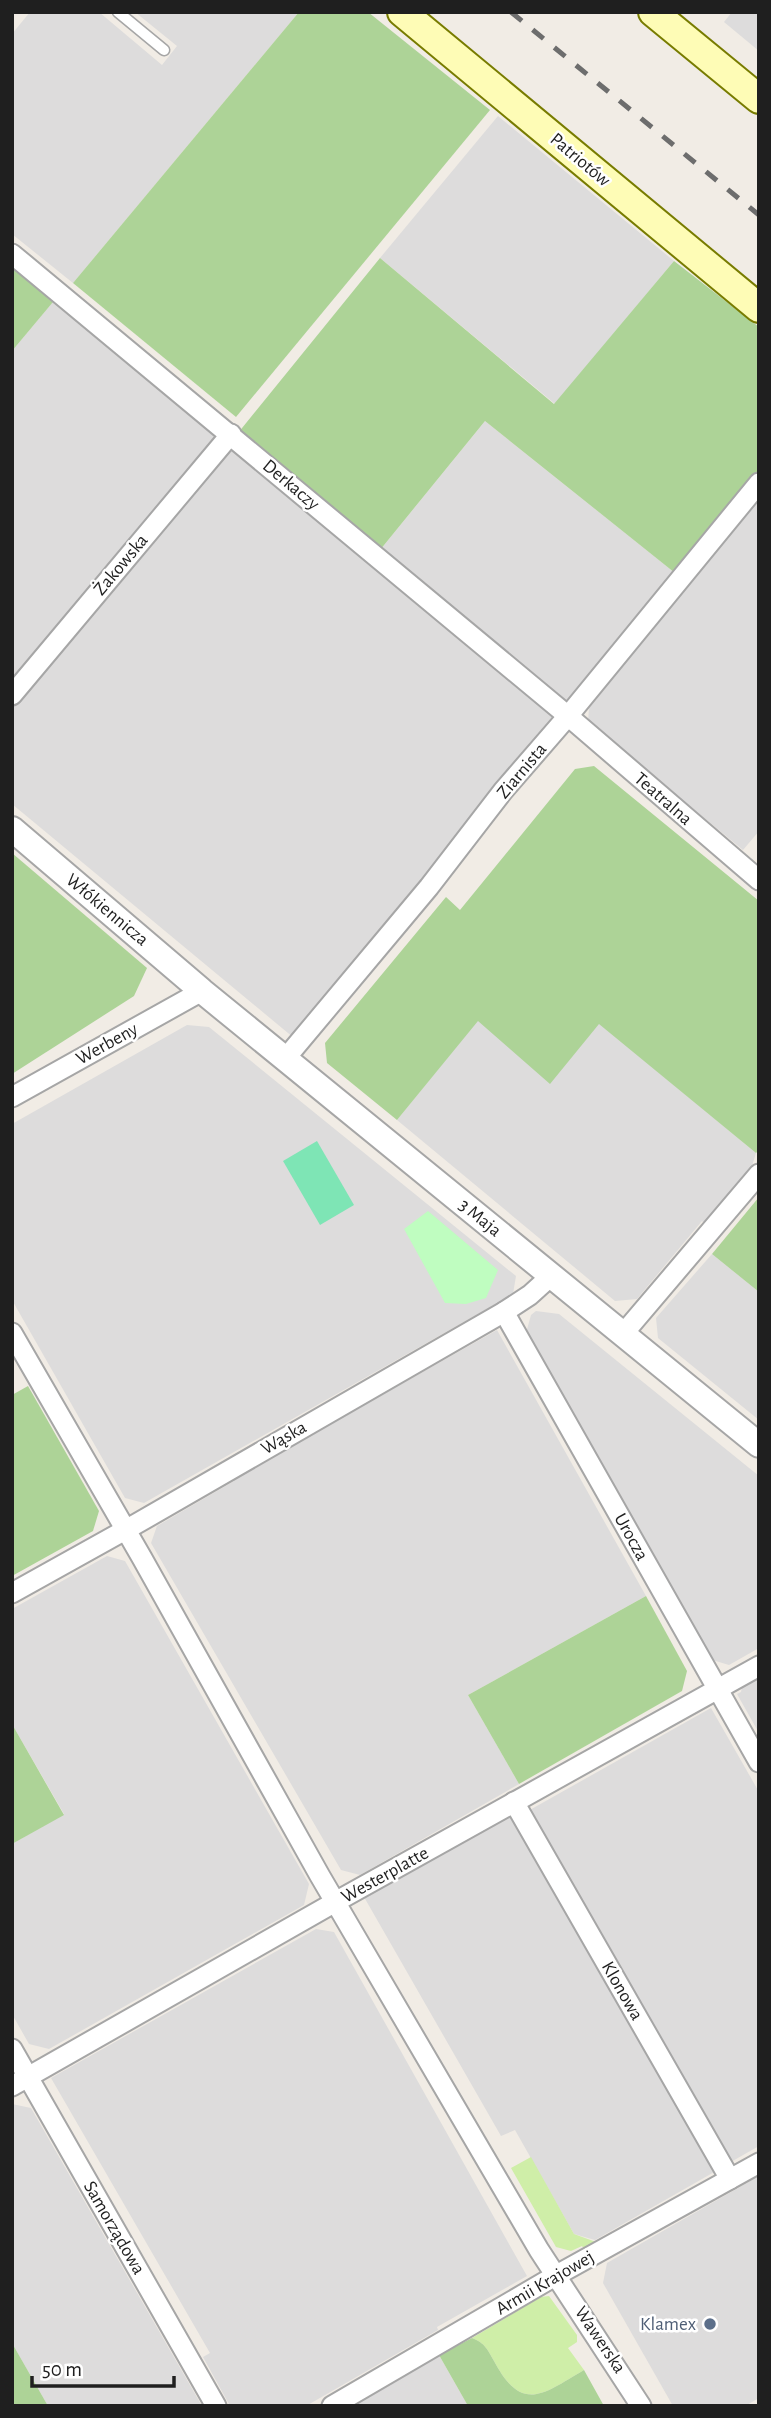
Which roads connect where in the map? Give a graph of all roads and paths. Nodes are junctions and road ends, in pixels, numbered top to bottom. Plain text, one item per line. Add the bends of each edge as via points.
1 (118, 12) edge
2 (402, 12) edge
3 (653, 12) edge
4 (164, 50) dead end
5 (759, 99) edge
6 (12, 254) edge
7 (759, 307) edge
8 (230, 434) junction
9 (759, 483) edge
10 (12, 695) edge
11 (568, 716) junction
12 (12, 828) edge
13 (759, 880) edge
14 (202, 991) junction
15 (285, 1059) junction
16 (12, 1097) edge
17 (759, 1174) edge
18 (551, 1276) junction
19 (504, 1312) junction
20 (12, 1334) edge
21 (623, 1334) junction
22 (759, 1445) edge
23 (125, 1530) junction
24 (12, 1593) edge
25 (759, 1666) edge
26 (718, 1690) junction
27 (759, 1762) edge
28 (514, 1802) junction
29 (337, 1901) junction
30 (12, 2049) edge
31 (20, 2082) edge
32 (759, 2163) edge
33 (730, 2179) junction
34 (555, 2276) junction
35 (216, 2406) edge
36 (332, 2406) edge
37 (641, 2406) edge

1 - 4 lane
2 - 7 main road, Patriotów
3 - 5 main road
6 - 8 street, Derkaczy
8 - 10 street, Żakowska
8 - 11 street, Derkaczy
9 - 11 street, Ziarnista
11 - 13 street, Teatralna
11 - 15 street, Ziarnista
12 - 14 street, Włókiennicza
14 - 15 street, 3 Maja
14 - 16 street, Werbeny
15 - 18 street, 3 Maja
17 - 21 street
18 - 19 street, Wąska
18 - 21 street, 3 Maja
19 - 23 street, Wąska
19 - 26 street, Urocza
20 - 23 street, Wawerska
21 - 22 street, 3 Maja
23 - 24 street, Wąska
23 - 29 street, Wawerska
25 - 26 street, Westerplatte
26 - 27 street, Urocza
26 - 28 street, Westerplatte
28 - 29 street, Westerplatte
28 - 33 street, Klonowa
29 - 31 street, Westerplatte
29 - 34 street, Wawerska
30 - 31 street, Samorządowa
31 - 35 street, Samorządowa
32 - 33 street, Armii Krajowej
33 - 34 street, Armii Krajowej
34 - 36 street, Armii Krajowej
34 - 37 street, Wawerska

